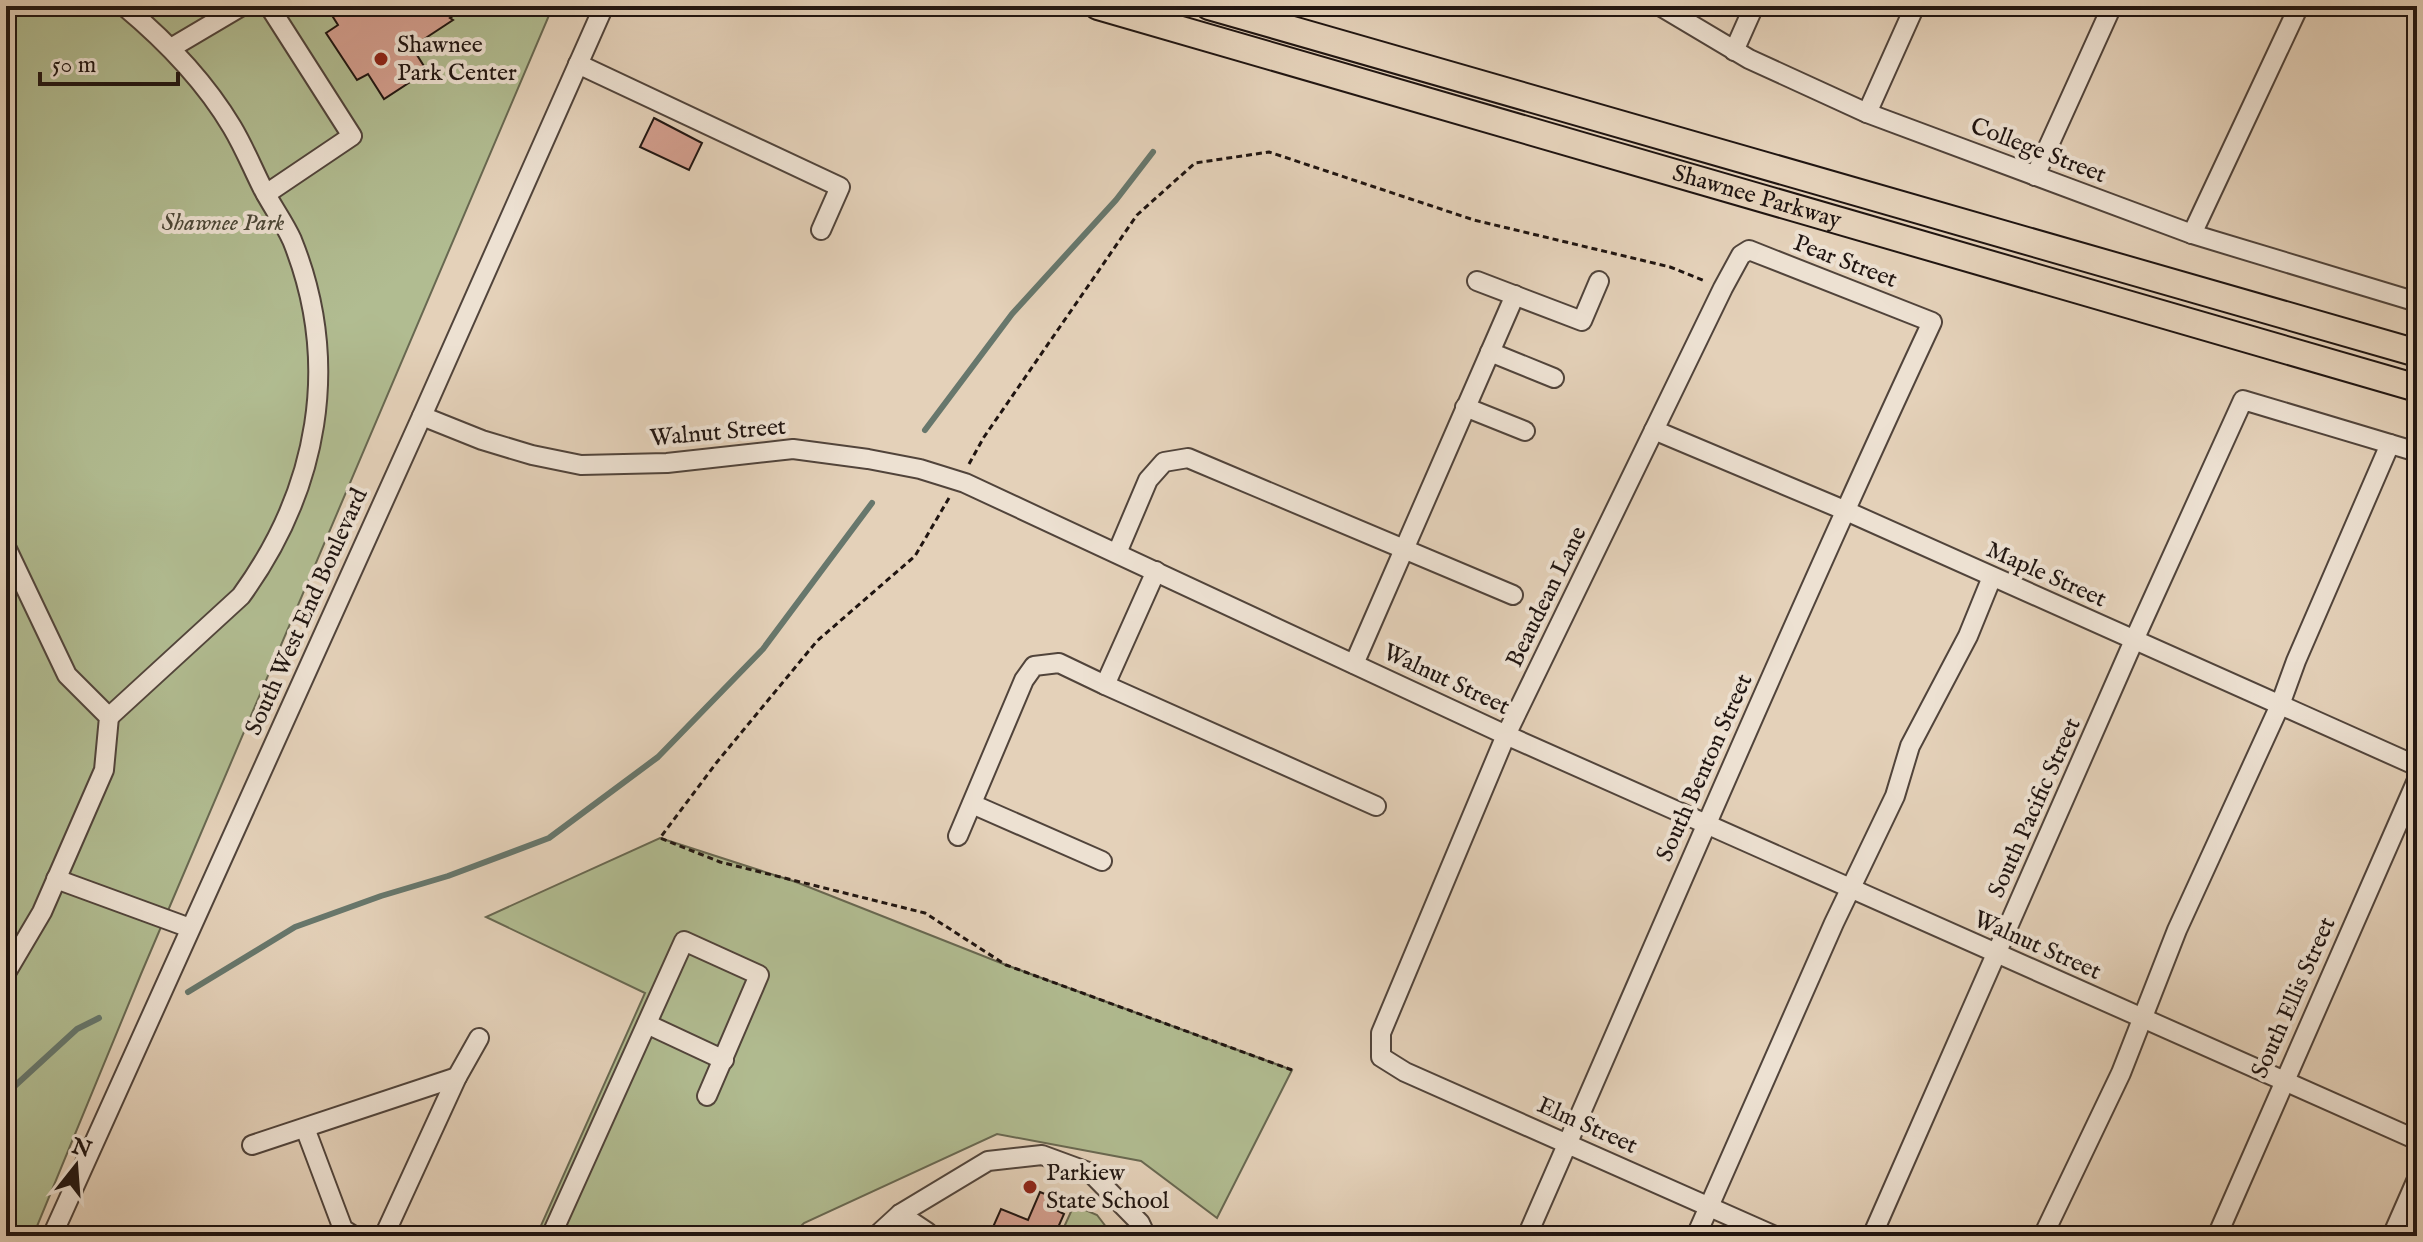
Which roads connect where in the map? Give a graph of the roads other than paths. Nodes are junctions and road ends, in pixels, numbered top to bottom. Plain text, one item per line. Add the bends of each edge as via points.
1 (124, 6) edge
2 (242, 6) edge
3 (269, 6) edge
4 (604, 6) edge
5 (1098, 6) edge
6 (1209, 6) edge
7 (1660, 6) edge
8 (1754, 6) edge
9 (1915, 6) edge
10 (2112, 6) edge
11 (2299, 6) edge
12 (171, 48) junction
13 (1734, 51) junction
14 (578, 64) junction
15 (1867, 113) junction
16 (2035, 176) junction
17 (266, 194) junction
18 (821, 230) dead end
19 (2192, 234) junction
20 (1741, 255) joint
21 (1477, 281) dead end
22 (1599, 281) dead end
23 (1515, 295) junction
24 (2417, 302) edge
25 (1932, 322) joint
26 (1490, 352) junction
27 (2417, 353) edge
28 (1554, 378) dead end
29 (2417, 388) edge
30 (1465, 407) junction
31 (422, 416) junction
32 (1654, 430) junction
33 (1525, 431) dead end
34 (2390, 444) junction
35 (2417, 452) edge
36 (1844, 510) junction
37 (6, 547) edge
38 (1405, 548) junction
39 (1117, 553) junction
40 (1156, 571) junction
41 (1992, 577) junction
42 (1513, 595) dead end
43 (2134, 641) junction
44 (1354, 664) junction
45 (1105, 685) junction
46 (2280, 705) junction
47 (109, 717) junction
48 (1506, 735) junction
49 (2417, 766) edge
50 (2417, 780) edge
51 (972, 804) junction
52 (1376, 806) dead end
53 (1706, 824) junction
54 (958, 836) dead end
55 (1102, 861) dead end
56 (56, 879) junction
57 (1851, 889) junction
58 (190, 928) junction
59 (1997, 954) junction
60 (6, 973) edge
61 (2143, 1019) junction
62 (647, 1024) junction
63 (479, 1038) dead end
64 (1381, 1057) joint
65 (724, 1060) junction
66 (457, 1077) junction
67 (2283, 1081) junction
68 (707, 1096) dead end
69 (305, 1128) junction
70 (2417, 1140) edge
71 (1568, 1143) junction
72 (252, 1145) dead end
73 (2417, 1179) edge
74 (1709, 1207) junction
75 (900, 1214) junction
76 (52, 1236) edge
77 (354, 1236) edge
78 (384, 1236) edge
79 (551, 1236) edge
80 (876, 1236) edge
81 (929, 1236) edge
82 (1146, 1236) edge
83 (1527, 1236) edge
84 (1696, 1236) edge
85 (1775, 1236) edge
86 (1872, 1236) edge
87 (2043, 1236) edge
88 (2217, 1236) edge
89 (2392, 1236) edge

1 - 12 street
2 - 12 street
3 - 17 street via 352,136
4 - 14 street, South West End Boulevard
5 - 29 highway, Shawnee Parkway
6 - 27 highway, Shawnee Parkway
7 - 13 street, College Street
8 - 13 street
9 - 15 street
10 - 16 street
11 - 19 street
12 - 17 street via 232,127
13 - 15 street, College Street
14 - 18 street via 840,187
14 - 31 street, South West End Boulevard
15 - 16 street, College Street
16 - 19 street, College Street
17 - 47 street via 290,236 314,321 317,408 302,480 274,547 241,596
19 - 24 street, College Street
20 - 25 street, Pear Street via 1749,250
20 - 32 street, Beaudean Lane
21 - 23 street
22 - 23 street via 1582,321
23 - 26 street
25 - 36 street, South Benton Street
26 - 28 street
26 - 30 street
30 - 33 street
30 - 38 street
31 - 39 street, Walnut Street via 482,440 581,465 667,463 793,449 920,469 959,481
31 - 58 street, South West End Boulevard
32 - 36 street, Maple Street
32 - 48 street, Beaudean Lane
34 - 35 street
34 - 43 street, South Pacific Street via 2243,400
34 - 46 street
36 - 41 street, Maple Street
36 - 53 street, South Benton Street
37 - 47 street via 67,675
38 - 39 street via 1188,458 1164,462 1148,480
38 - 42 street
38 - 44 street
39 - 40 street, Walnut Street
40 - 44 street, Walnut Street
40 - 45 street
41 - 43 street, Maple Street
41 - 57 street via 1968,636 1910,746 1895,796
43 - 46 street, Maple Street
43 - 59 street, South Pacific Street
44 - 48 street, Walnut Street
45 - 51 street via 1059,663 1034,666
45 - 52 street
46 - 49 street, Maple Street
46 - 61 street via 2183,916
47 - 56 street via 104,770
48 - 53 street, Walnut Street
48 - 64 street, Beaudean Lane via 1381,1033
50 - 67 street, South Ellis Street
51 - 54 street
51 - 55 street
53 - 57 street, Walnut Street
53 - 71 street, South Benton Street
56 - 58 street
56 - 60 street
57 - 59 street, Walnut Street
57 - 74 street
58 - 76 street, South West End Boulevard
59 - 61 street, Walnut Street
59 - 86 street, South Pacific Street
61 - 67 street, Walnut Street
61 - 87 street
62 - 65 street
62 - 65 street via 684,941 759,975
62 - 79 street
63 - 66 street
64 - 71 street, Elm Street
65 - 68 street
66 - 69 street
66 - 78 street
67 - 70 street, Walnut Street
67 - 88 street, South Ellis Street
69 - 72 street
69 - 77 street via 343,1229
71 - 74 street, Elm Street
71 - 83 street, South Benton Street
73 - 89 street
74 - 84 street
74 - 85 street, Elm Street
75 - 80 street
75 - 81 street
75 - 82 street via 988,1161 1042,1155 1091,1173 1140,1223

